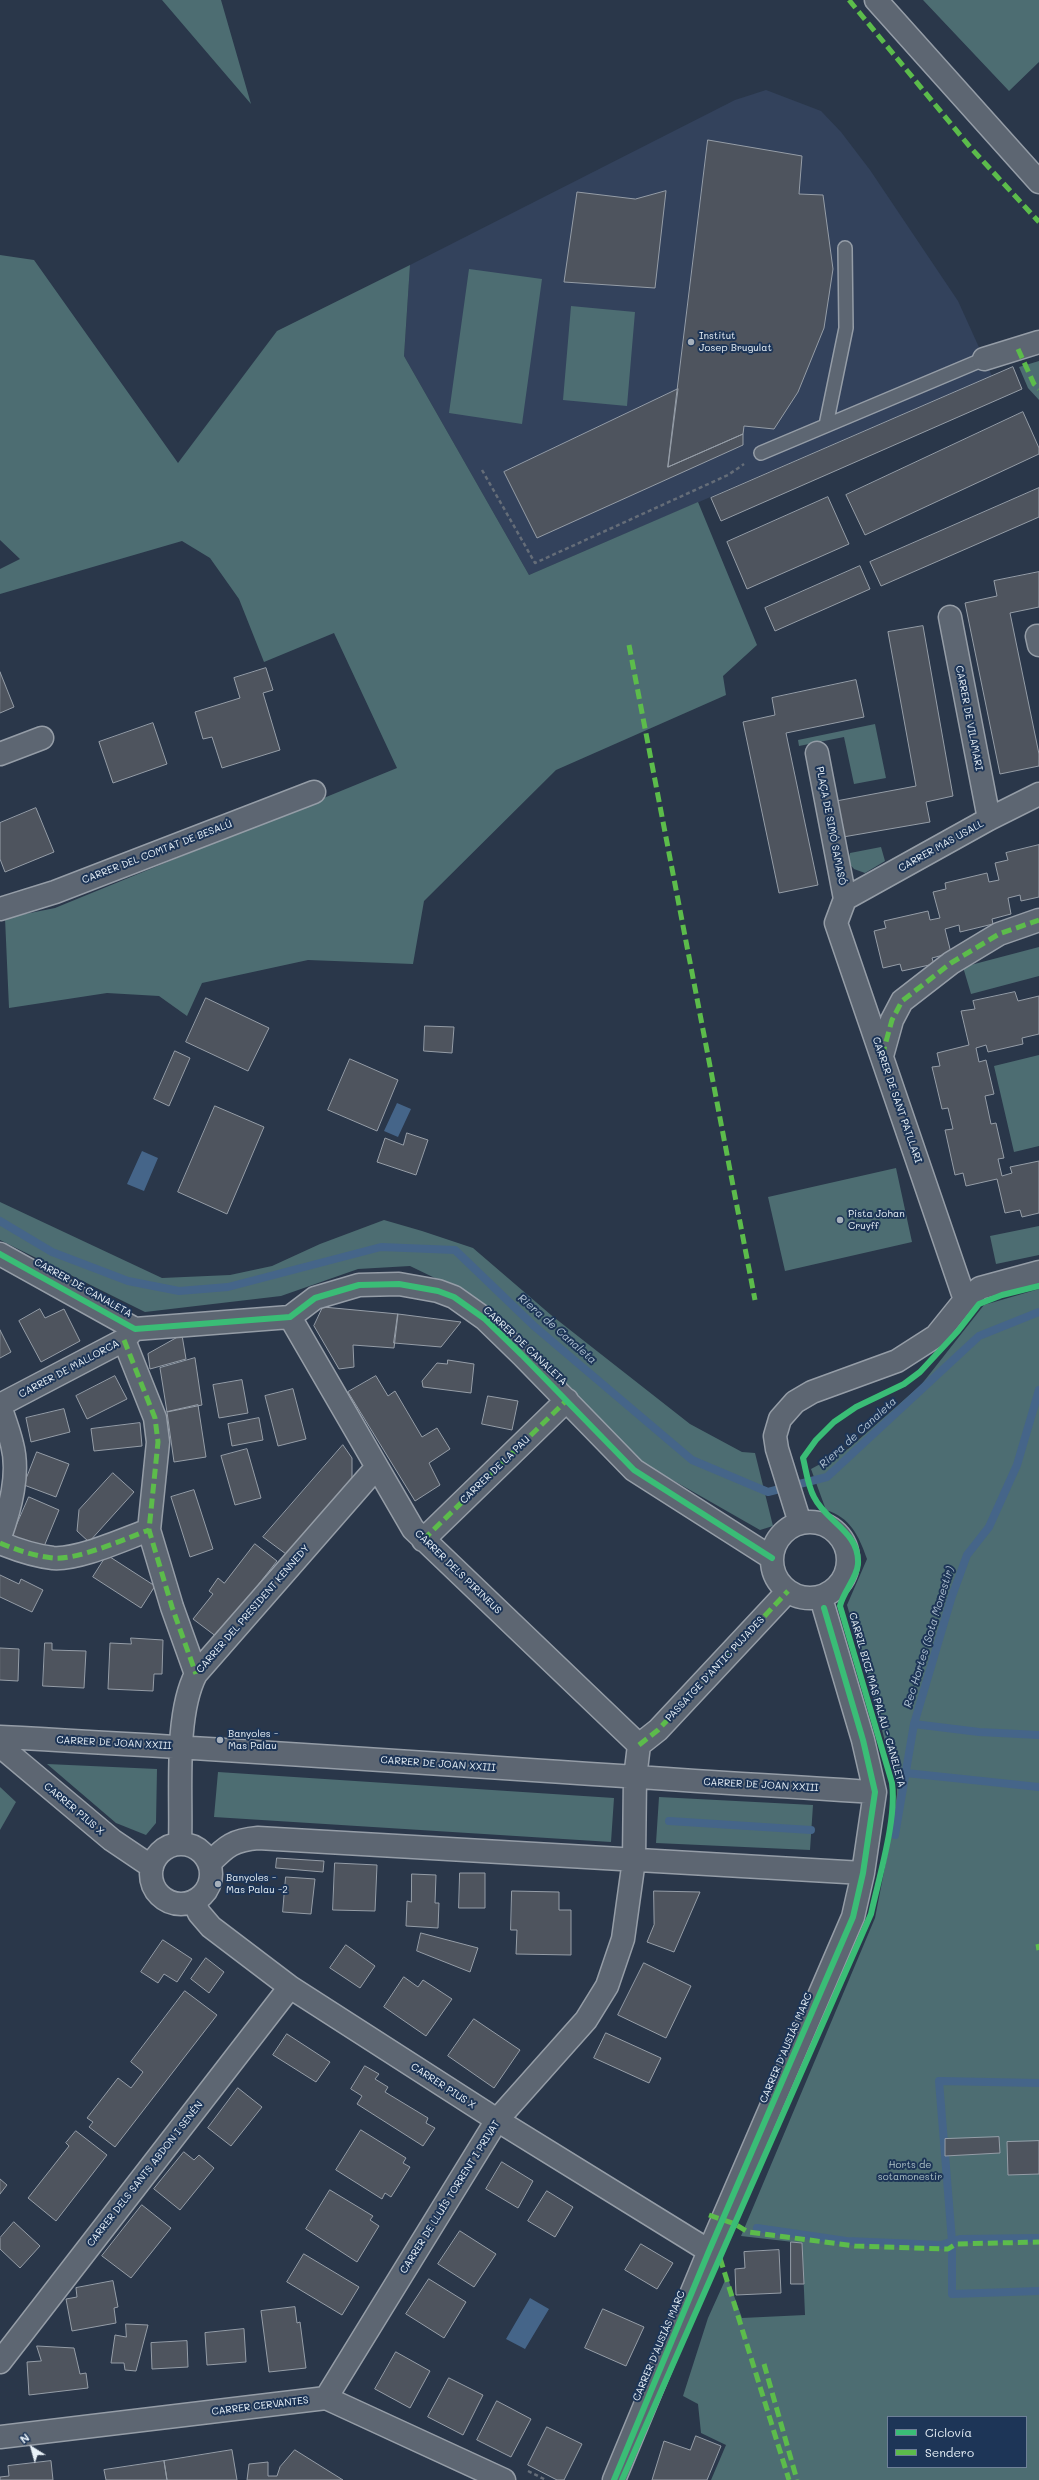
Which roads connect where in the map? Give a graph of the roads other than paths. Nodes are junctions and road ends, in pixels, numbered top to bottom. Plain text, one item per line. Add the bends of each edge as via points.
1 (876, 0) edge
2 (1039, 182) edge
3 (845, 248) dead end
4 (1039, 342) edge
5 (984, 359) joint
6 (826, 425) junction
7 (762, 453) road end
8 (950, 617) dead end
9 (42, 738) dead end
10 (817, 752) dead end
11 (0, 754) edge
12 (314, 792) dead end
13 (1039, 794) edge
14 (989, 819) junction
15 (845, 900) junction
16 (0, 909) edge
17 (1039, 920) edge
18 (882, 1056) junction
19 (0, 1254) edge
20 (1039, 1272) edge
21 (965, 1300) junction
22 (290, 1317) junction
23 (129, 1335) junction
24 (567, 1400) junction
25 (0, 1405) edge
26 (376, 1468) junction
27 (800, 1523) junction
28 (150, 1530) junction
29 (0, 1537) edge
30 (423, 1540) junction
31 (0, 1543) edge
32 (772, 1558) junction
33 (788, 1591) junction
34 (817, 1603) junction
35 (196, 1674) junction
36 (0, 1737) edge
37 (639, 1745) junction
38 (0, 1746) edge
39 (182, 1746) junction
40 (635, 1778) junction
41 (875, 1792) junction
42 (180, 1844) junction
43 (634, 1860) junction
44 (210, 1863) junction
45 (152, 1867) junction
46 (863, 1873) junction
47 (194, 1901) junction
48 (290, 1987) junction
49 (497, 2120) junction
50 (709, 2251) junction
51 (0, 2362) edge
52 (326, 2398) junction
53 (0, 2437) edge
54 (504, 2480) edge
55 (614, 2480) edge

1 - 2 street
3 - 6 lane via 846,328
4 - 5 street
5 - 6 lane
6 - 7 lane
8 - 14 street, CARRER DE VILAMARI
9 - 11 street
10 - 15 street, PLAÇA DE SIMÓ SAMASÓ
12 - 16 street, CARRER DEL COMTAT DE BESALÚ via 55,892
13 - 14 street, CARRER MAS USALL
14 - 15 street, CARRER MAS USALL
15 - 18 street, CARRER DE SANT PATLLARI via 836,923
17 - 18 street via 999,934 951,962 902,1000 892,1020
18 - 21 street, CARRER DE SANT PATLLARI
19 - 23 street, CARRER DE CANALETA
20 - 21 street via 980,1288
21 - 27 street via 936,1336 904,1357 812,1392 795,1402 780,1419 775,1436 777,1449
22 - 23 street, CARRER DE CANALETA
22 - 24 street, CARRER DE CANALETA via 315,1298 359,1285 399,1284 438,1291 454,1297 485,1319
22 - 26 street, CARRER DELS PIRINEUS
23 - 25 street, CARRER DE MALLORCA
23 - 28 street via 155,1418 158,1442
24 - 30 street, CARRER DE LA PAU
24 - 32 street, CARRER DE CANALETA via 634,1470
25 - 29 street via 13,1445 14,1474 10,1509
26 - 30 street, CARRER DELS PIRINEUS via 413,1529
26 - 35 street, CARRER DEL PRESIDENT KENNEDY
27 - 32 street via 781,1536
27 - 34 street via 823,1524 841,1537 846,1547 847,1569 836,1588
28 - 31 street via 92,1551 54,1558 27,1554
28 - 35 street via 172,1607
30 - 37 street, CARRER DELS PIRINEUS
32 - 33 street via 776,1577
33 - 34 street
33 - 37 street, PASSATGE D'ANTIC PUJADES via 658,1730
34 - 41 street, CARRER D'AUSIÀS MARC via 863,1740
35 - 39 street, CARRER DEL PRESIDENT KENNEDY via 187,1699
36 - 39 street, CARRER DE JOAN XXIII
37 - 40 street
38 - 45 street, CARRER PIUS X via 112,1840
39 - 40 street, CARRER DE JOAN XXIII
39 - 42 street, CARRER DEL PRESIDENT KENNEDY
40 - 41 street, CARRER DE JOAN XXIII
40 - 43 street, CARRER DE LLUÍS TORRENT I PRIVAT
41 - 46 street, CARRER D'AUSIÀS MARC
42 - 44 street via 194,1846 204,1853
42 - 45 street via 171,1845 161,1851
43 - 44 street via 258,1838 238,1840 222,1850
43 - 46 street
43 - 49 street, CARRER DE LLUÍS TORRENT I PRIVAT via 623,1939 607,1986 586,2020
44 - 47 street via 209,1886 202,1896
45 - 47 street via 152,1884 158,1894 168,1901 179,1904
46 - 50 street, CARRER D'AUSIÀS MARC via 853,1917
47 - 48 street, CARRER PIUS X via 199,1913 212,1927
48 - 49 street, CARRER PIUS X
48 - 51 street, CARRER DELS SANTS ABDON I SENÉN
49 - 50 street, CARRER PIUS X
49 - 52 street, CARRER DE LLUÍS TORRENT I PRIVAT
50 - 55 street, CARRER D'AUSIÀS MARC
52 - 53 street, CARRER CERVANTES
52 - 54 street

